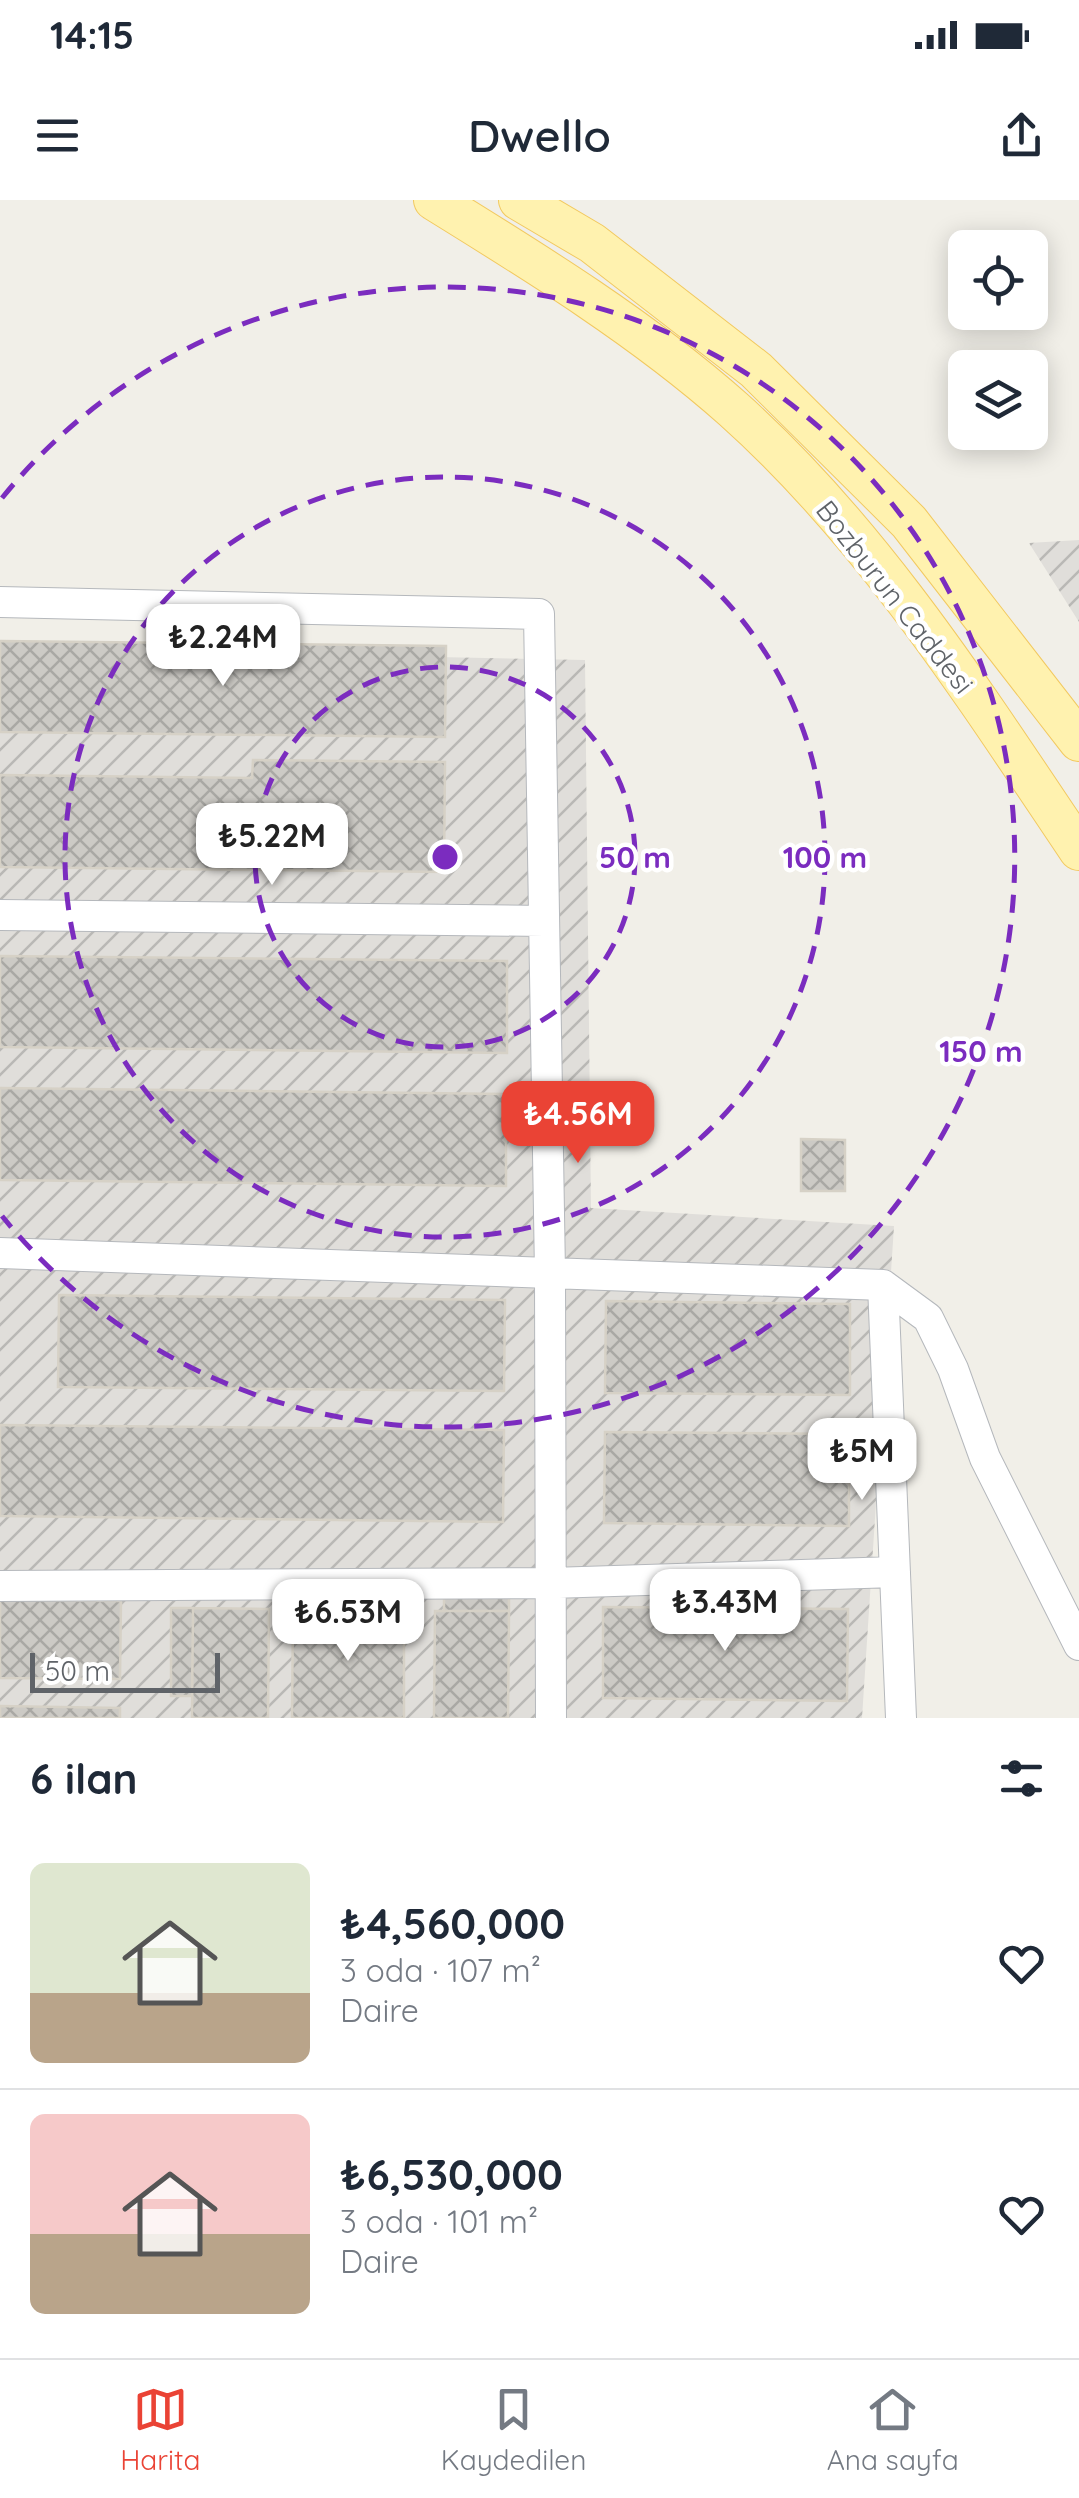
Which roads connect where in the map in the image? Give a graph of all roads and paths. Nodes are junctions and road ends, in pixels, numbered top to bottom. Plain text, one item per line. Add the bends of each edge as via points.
1 (519, 200) edge
2 (568, 200) edge
3 (444, 202) edge
4 (592, 243) junction
5 (0, 602) edge
6 (1079, 741) edge
7 (1079, 850) edge
8 (0, 914) edge
9 (544, 920) junction
10 (0, 1254) edge
11 (550, 1273) junction
12 (882, 1284) junction
13 (895, 1572) junction
14 (551, 1583) junction
15 (0, 1586) edge
16 (1079, 1645) edge
17 (551, 1718) edge
18 (901, 1718) edge

1 - 4 main road, Bozburun Caddesi
2 - 4 main road
3 - 7 main road, Bozburun Caddesi via 591,301 733,409 841,520 990,718
4 - 6 main road, Bozburun Caddesi via 756,370 908,522
5 - 9 street via 538,614
8 - 9 street
9 - 11 street
10 - 11 street
11 - 12 street
11 - 14 street
12 - 13 street
12 - 16 street via 928,1318 985,1458
13 - 14 street
13 - 18 street
14 - 15 street
14 - 17 street

